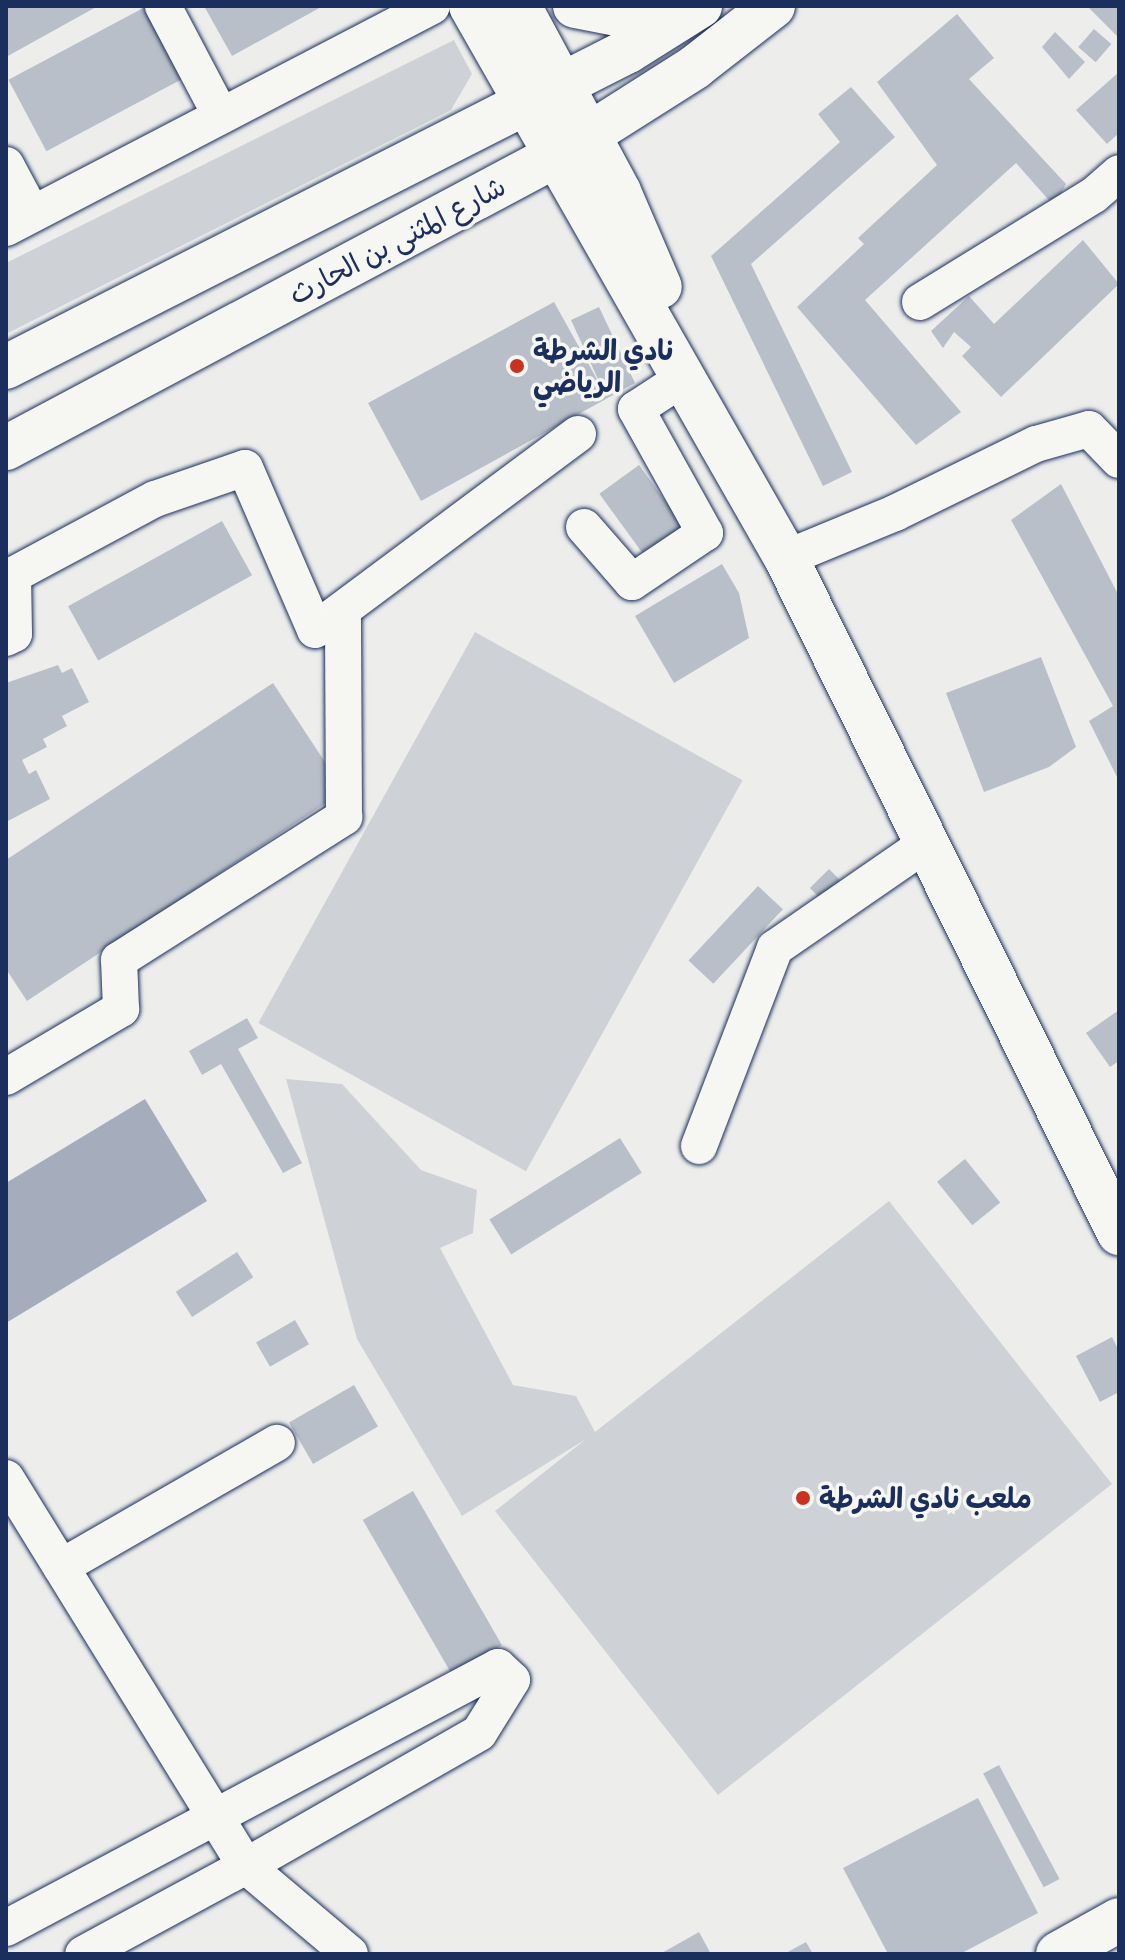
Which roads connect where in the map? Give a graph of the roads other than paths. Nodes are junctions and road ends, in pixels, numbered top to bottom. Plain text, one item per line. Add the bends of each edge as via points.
1 (163, 6) edge
2 (432, 6) edge
3 (471, 6) edge
4 (519, 6) edge
5 (575, 6) edge
6 (673, 6) edge
7 (700, 6) edge
8 (773, 6) edge
9 (543, 94) junction
10 (221, 116) junction
11 (572, 146) junction
12 (6, 165) edge
13 (1119, 173) edge
14 (19, 221) edge
15 (920, 302) dead end
16 (6, 367) edge
17 (685, 377) junction
18 (578, 434) dead end
19 (6, 448) edge
20 (1119, 460) edge
21 (742, 477) junction
22 (584, 527) dead end
23 (786, 558) junction
24 (10, 576) edge
25 (343, 610) junction
26 (6, 638) edge
27 (926, 844) junction
28 (6, 1077) edge
29 (699, 1146) dead end
30 (1119, 1233) edge
31 (277, 1443) dead end
32 (6, 1478) edge
33 (61, 1567) junction
34 (217, 1817) junction
35 (246, 1866) junction
36 (1119, 1920) edge
37 (6, 1928) edge
38 (1119, 1951) edge
39 (83, 1954) edge
40 (350, 1954) edge
41 (1058, 1954) edge
42 (1113, 1954) edge

1 - 10 street
2 - 10 street
3 - 9 main road
4 - 9 main road
5 - 6 main road via 637,18
7 - 9 main road
8 - 11 main road, شارع المثنى بن الحارث via 695,67
9 - 11 main road
9 - 16 main road
10 - 14 street
11 - 17 main road
11 - 19 main road, شارع المثنى بن الحارث
11 - 21 main road
12 - 14 street
13 - 15 street via 1094,195
17 - 21 main road
17 - 22 street via 636,409 705,533 632,582
18 - 25 street
20 - 23 street via 1089,429 1036,444 895,513
21 - 23 main road
23 - 27 main road
24 - 25 street via 155,499 245,468 315,630
24 - 26 street via 14,634
25 - 28 street via 344,817 119,960 121,1009
27 - 29 street via 775,948
27 - 30 main road
31 - 33 street
32 - 33 street
33 - 34 street
34 - 35 street
34 - 35 street via 498,1667 512,1680 479,1733
34 - 37 street
35 - 39 street
35 - 40 street
36 - 41 main road
38 - 42 main road

